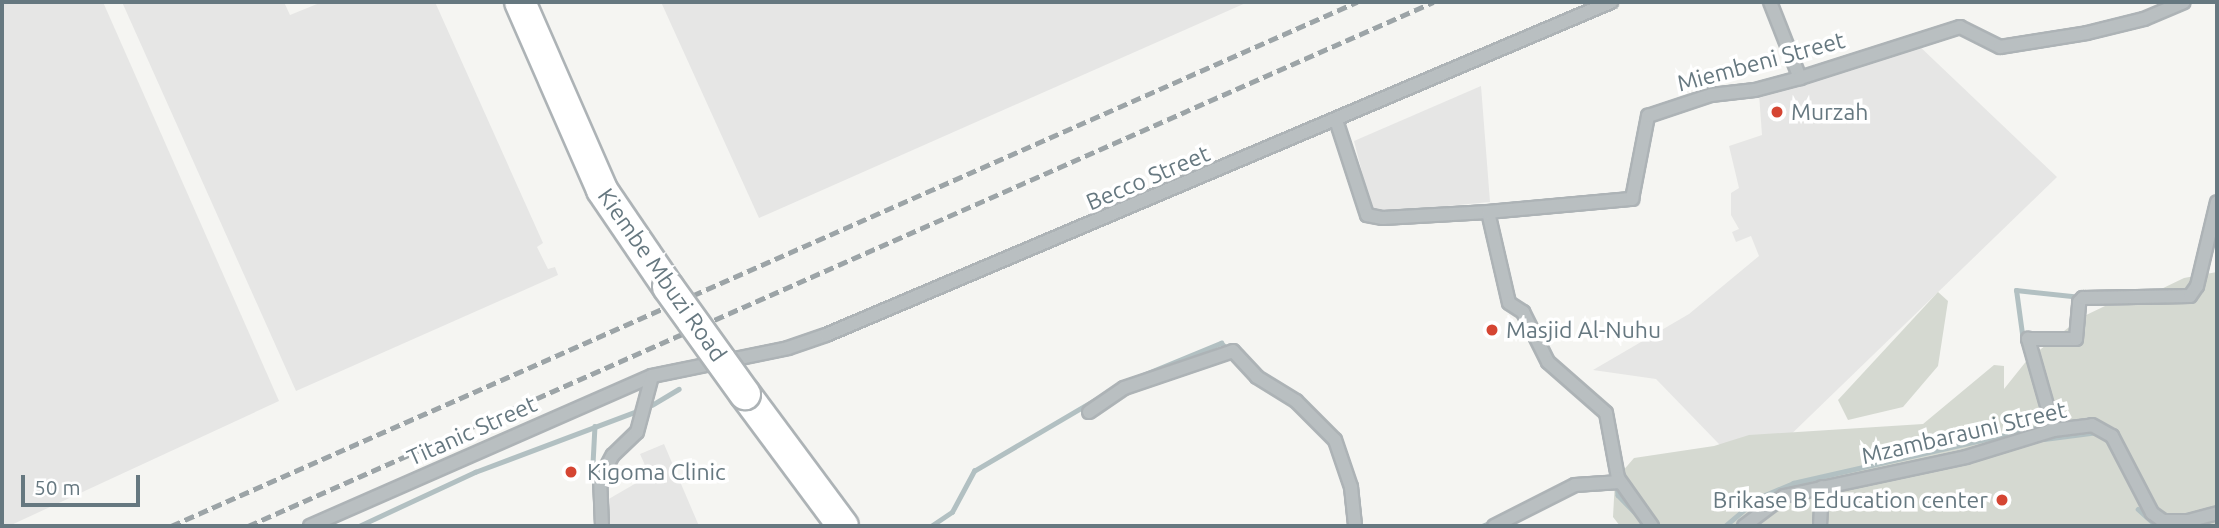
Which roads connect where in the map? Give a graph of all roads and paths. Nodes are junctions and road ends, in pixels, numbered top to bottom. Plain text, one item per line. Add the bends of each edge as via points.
1 (520, 2) edge
2 (1611, 2) edge
3 (1770, 2) edge
4 (2184, 2) edge
5 (1800, 78) junction
6 (1336, 120) junction
7 (2217, 203) edge
8 (1488, 212) junction
9 (652, 376) junction
10 (1089, 412) dead end
11 (2054, 430) junction
12 (1620, 482) junction
13 (1822, 487) junction
14 (2217, 513) edge
15 (2189, 524) edge
16 (310, 526) edge
17 (602, 526) edge
18 (843, 526) edge
19 (1355, 526) edge
20 (1494, 526) edge
21 (1653, 526) edge
22 (1744, 526) edge
23 (1820, 526) edge

1 - 18 main road, Kiembe Mbuzi Road, bridge via 602,190
2 - 6 street, Becco Street
3 - 5 street
4 - 5 street, Miembeni Street via 2099,30 2000,47 1960,27
5 - 8 street, Miembeni Street via 1711,95 1648,116 1632,199
6 - 8 street via 1367,215
6 - 9 street, Becco Street via 826,335 694,370
7 - 11 street via 2197,286 2190,296 2081,298 2076,339 2028,339
8 - 12 street via 1509,303 1522,313 1548,362 1606,413
9 - 16 street, Titanic Street
9 - 17 street via 637,432 613,455 600,479
10 - 19 street via 1124,388 1233,351 1257,377 1296,401 1335,440 1352,487
11 - 13 street, Mzambarauni Street via 1966,457
11 - 15 street, Mzambarauni Street via 2092,425 2106,431 2152,513 2163,521
12 - 20 street via 1576,485
12 - 21 street
13 - 22 street, Mzambarauni Street via 1784,496
13 - 23 street
14 - 15 street, Mzambarauni Street

